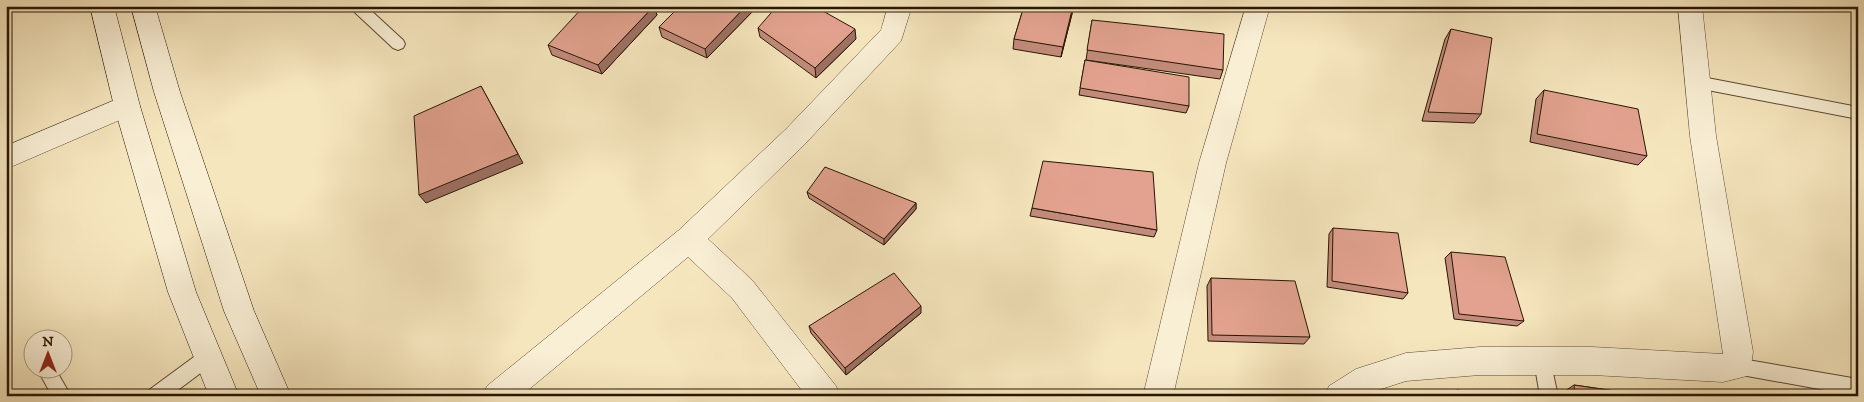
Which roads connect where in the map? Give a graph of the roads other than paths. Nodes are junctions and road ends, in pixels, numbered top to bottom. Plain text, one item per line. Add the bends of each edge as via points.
1 (102, 6) edge
2 (143, 6) edge
3 (355, 6) edge
4 (900, 6) edge
5 (1258, 6) edge
6 (1690, 6) edge
7 (398, 44) dead end
8 (1697, 82) junction
9 (127, 106) junction
10 (1858, 113) edge
11 (6, 158) edge
12 (689, 239) junction
13 (208, 357) junction
14 (1543, 361) junction
15 (1736, 366) junction
16 (53, 380) edge
17 (1858, 388) edge
18 (62, 396) edge
19 (154, 396) edge
20 (224, 396) edge
21 (276, 396) edge
22 (498, 396) edge
23 (825, 396) edge
24 (1158, 396) edge
25 (1340, 396) edge
26 (1549, 396) edge

1 - 9 street
2 - 21 street via 170,101 239,311
3 - 7 lane
4 - 12 street via 892,34 795,137
5 - 24 street via 1201,215
6 - 8 street
8 - 10 lane
8 - 15 street via 1717,234 1738,352
9 - 11 street
9 - 13 street via 182,292
12 - 22 street
12 - 23 street via 742,289
13 - 19 lane
13 - 20 street
14 - 15 street
14 - 25 street via 1480,361 1406,367 1367,379
14 - 26 lane
15 - 17 lane
16 - 18 lane

